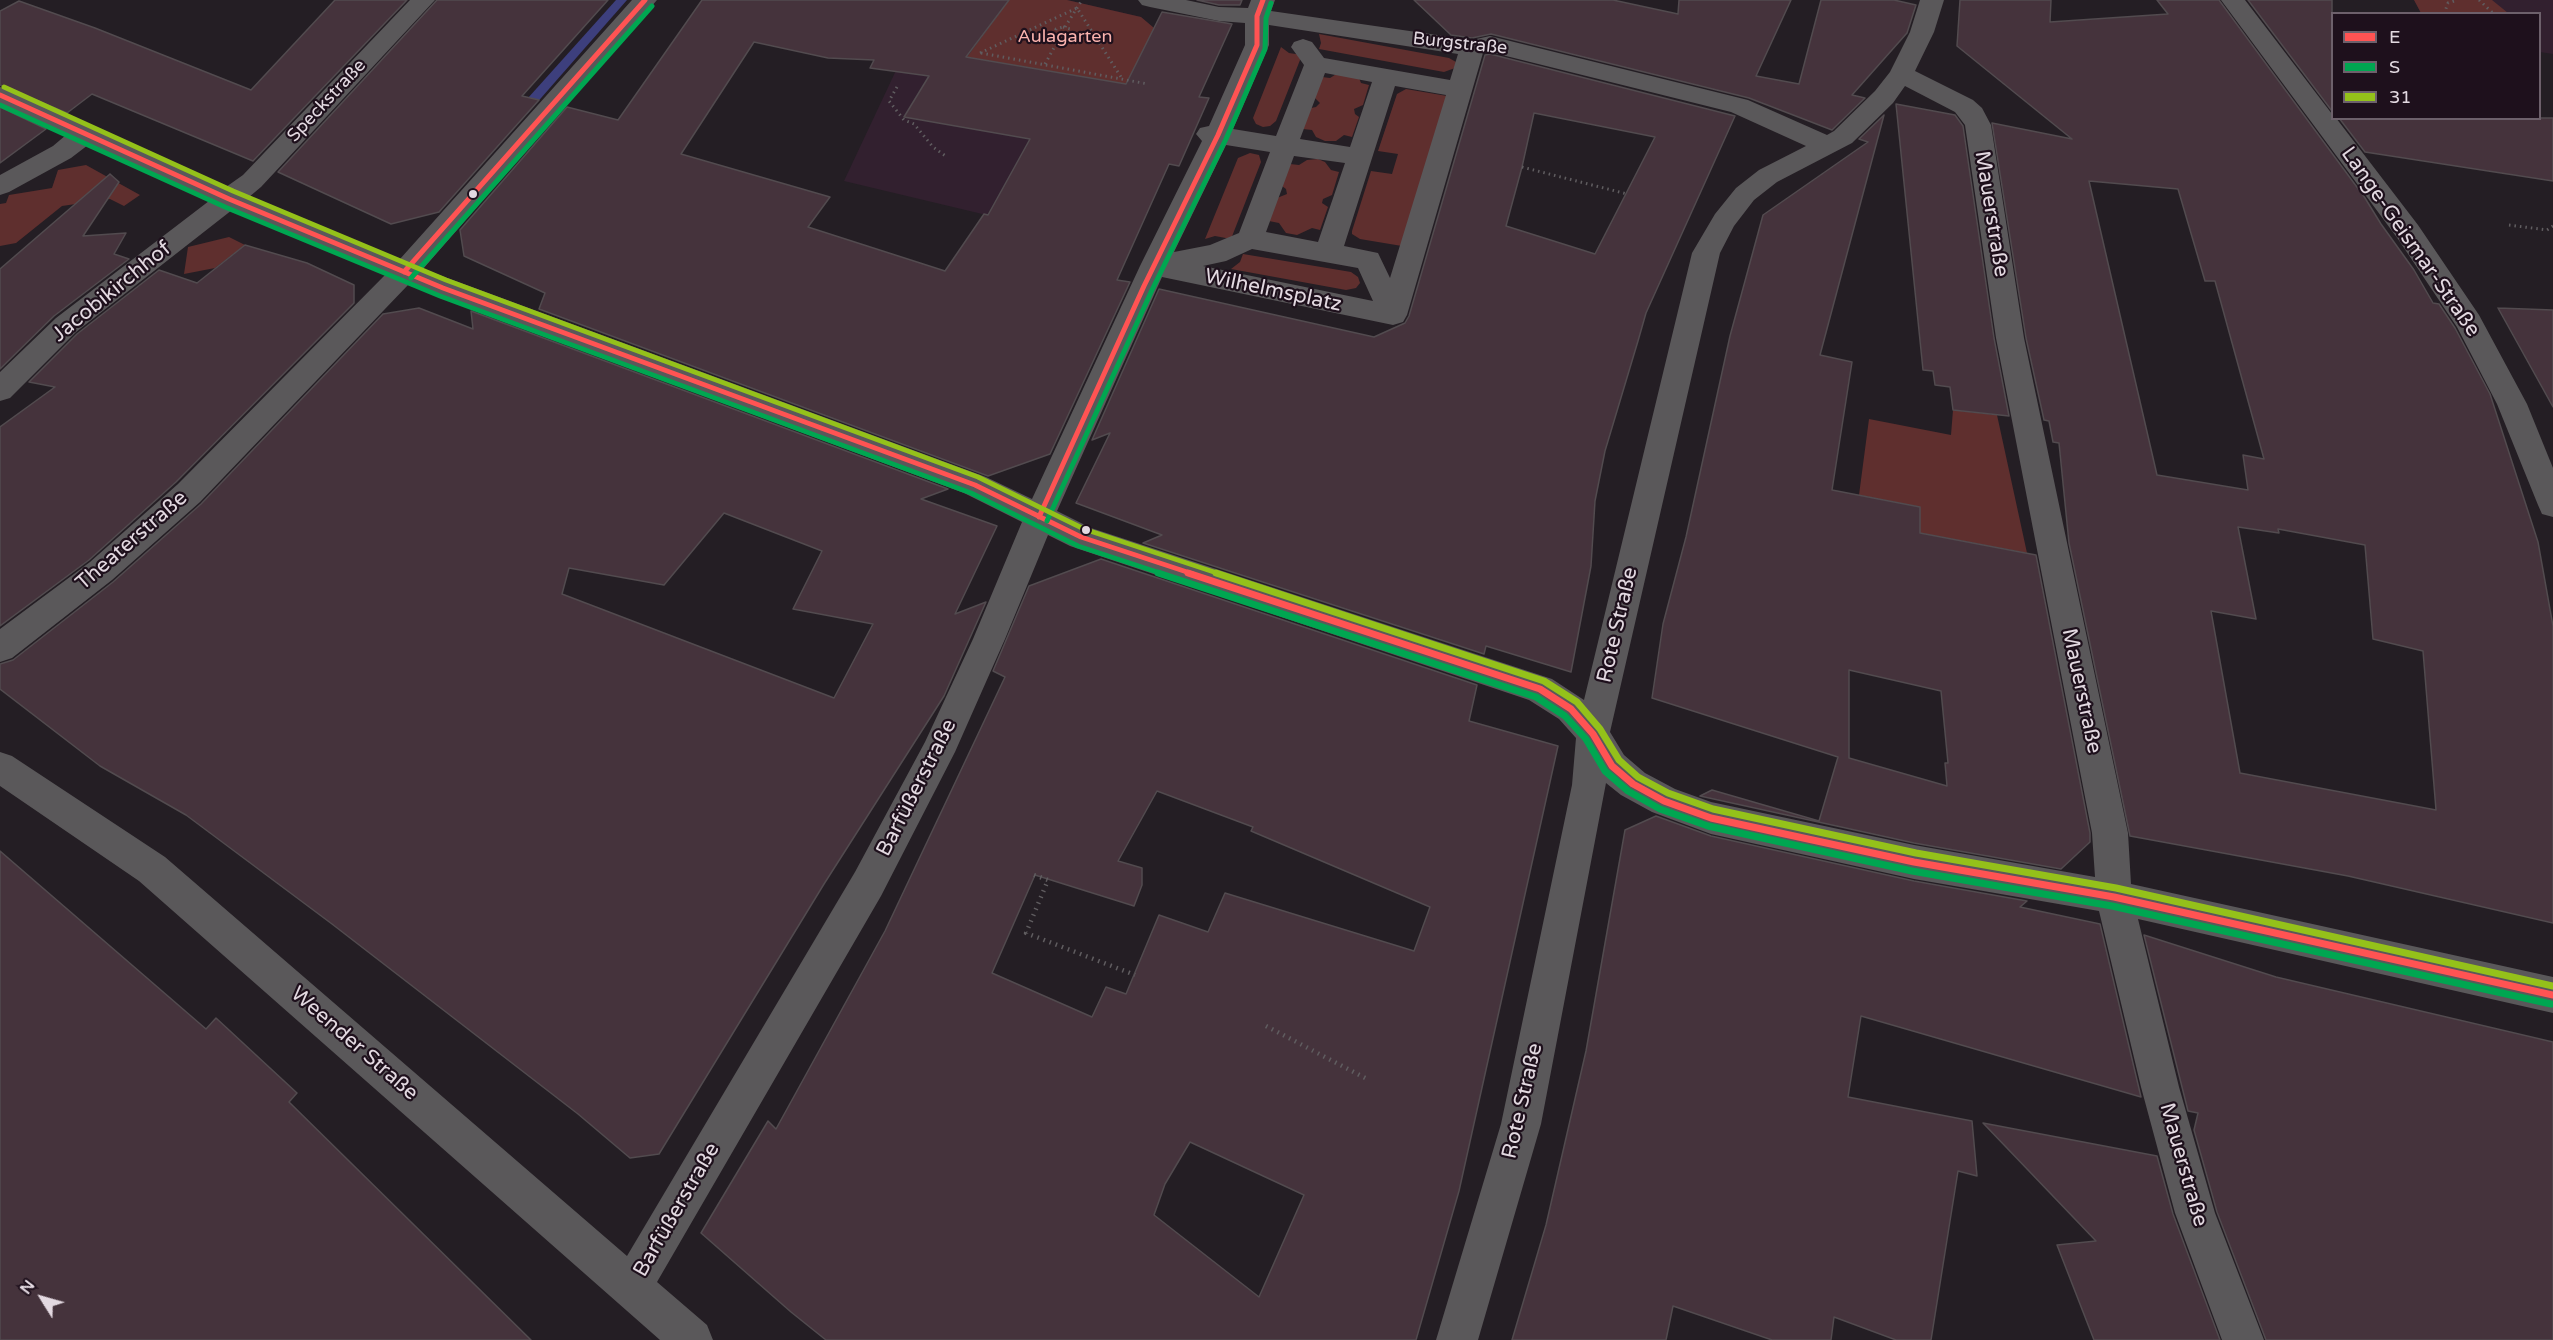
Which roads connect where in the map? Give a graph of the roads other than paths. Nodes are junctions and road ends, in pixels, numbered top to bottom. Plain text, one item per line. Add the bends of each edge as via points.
1 (423, 0) edge
2 (645, 0) edge
3 (1150, 0) edge
4 (1932, 0) edge
5 (2233, 0) edge
6 (1260, 8) edge
7 (1472, 48) junction
8 (1316, 64) junction
9 (1901, 74) junction
10 (1386, 77) junction
11 (1461, 90) junction
12 (0, 95) edge
13 (86, 133) junction
14 (1213, 134) junction
15 (1285, 145) junction
16 (1829, 146) junction
17 (1360, 157) junction
18 (0, 186) edge
19 (229, 199) junction
20 (1250, 239) junction
21 (1328, 253) junction
22 (1154, 266) junction
23 (404, 272) junction
24 (1393, 315) junction
25 (0, 390) edge
26 (2553, 504) edge
27 (1039, 517) junction
28 (0, 648) edge
29 (1593, 734) junction
30 (0, 767) edge
31 (2114, 897) junction
32 (2553, 994) edge
33 (632, 1286) junction
34 (693, 1340) edge
35 (1457, 1340) edge
36 (2243, 1340) edge

1 - 19 street, Speckstraße via 252,181
2 - 23 street, Theaterstraße
3 - 6 street, Burgstraße via 1219,14
4 - 9 street, Rote Straße via 1922,32
5 - 26 street, Lange-Geismar-Straße via 2408,232 2469,322 2512,404
6 - 7 street, Burgstraße
6 - 8 street via 1300,41
6 - 14 street via 1257,45
7 - 11 street
7 - 16 street, Burgstraße via 1490,44 1739,106
8 - 10 street
8 - 15 street
9 - 16 street, Rote Straße via 1860,122
9 - 31 street, Mauerstraße via 1964,106 1978,125 2010,338 2110,833
10 - 11 street
10 - 17 street
11 - 24 street
12 - 13 street
13 - 18 street via 62,152
13 - 19 street
14 - 15 street
14 - 22 street
15 - 17 street
15 - 20 street
16 - 29 street, Rote Straße via 1768,176 1745,194 1706,253
17 - 21 street
19 - 23 street
19 - 25 street, Jacobikirchhof via 66,325
20 - 21 street
20 - 22 street, Wilhelmsplatz via 1216,254
21 - 24 street via 1368,260
22 - 24 street, Wilhelmsplatz
22 - 27 street, Barfüßerstraße
23 - 27 street via 975,485
23 - 28 street, Theaterstraße via 189,493 101,571
27 - 29 street via 1081,537 1540,689 1571,709
27 - 33 street, Barfüßerstraße via 938,752 868,884
29 - 31 street via 1612,766 1632,784 1711,818 1914,862
29 - 35 street, Rote Straße via 1589,785 1521,1124
30 - 33 street, Weender Straße via 152,869
31 - 32 street
31 - 36 street, Mauerstraße via 2195,1213
33 - 34 street, Weender Straße

